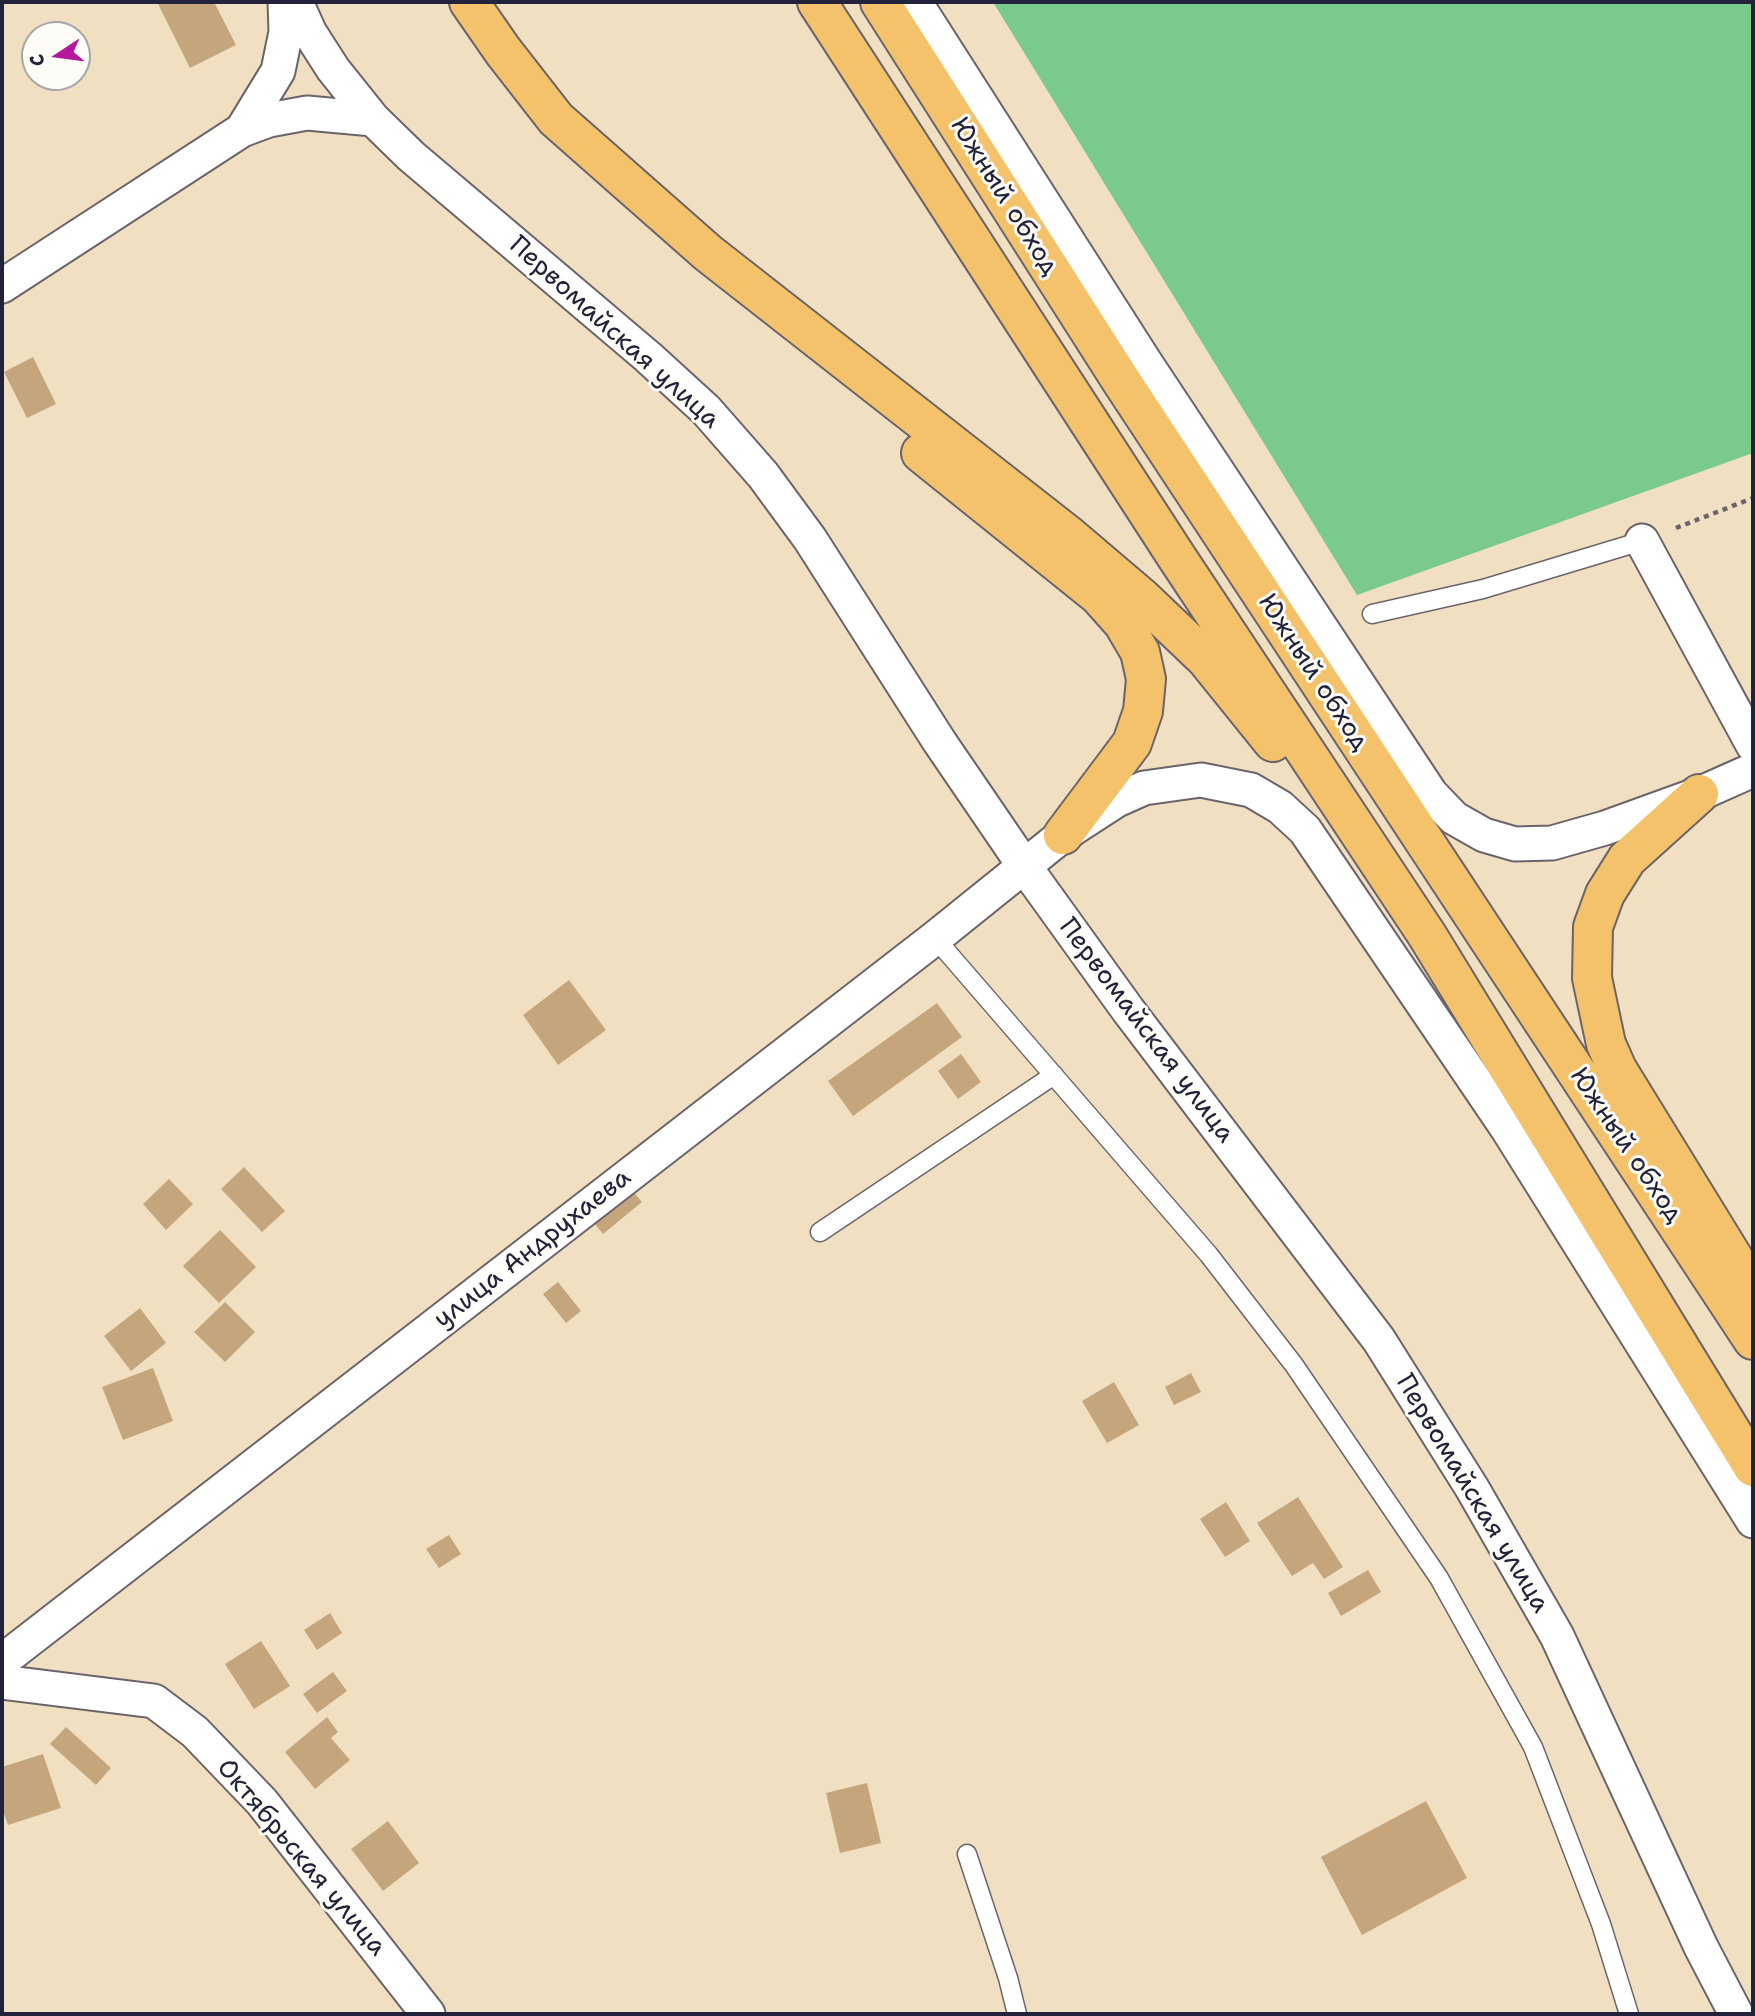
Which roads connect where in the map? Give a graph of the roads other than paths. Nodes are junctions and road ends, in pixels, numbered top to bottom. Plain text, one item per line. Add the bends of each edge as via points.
1 (285, 2) edge
2 (296, 2) edge
3 (469, 2) edge
4 (817, 2) edge
5 (880, 2) edge
6 (915, 2) edge
7 (373, 119) junction
8 (556, 119) junction
9 (242, 130) junction
10 (2, 286) edge
11 (1643, 541) joint
12 (1372, 614) dead end
13 (1753, 746) edge
14 (1753, 770) edge
15 (1699, 794) junction
16 (1063, 835) junction
17 (1025, 867) junction
18 (935, 938) junction
19 (1054, 1075) junction
20 (1555, 1145) junction
21 (820, 1232) dead end
22 (1753, 1290) edge
23 (1753, 1340) edge
24 (1753, 1467) edge
25 (1753, 1521) edge
26 (5, 1650) edge
27 (2, 1682) edge
28 (967, 1854) dead end
29 (428, 2014) edge
30 (1017, 2014) edge
31 (1629, 2014) edge
32 (1735, 2014) edge

1 - 9 street via 286,32 278,71
2 - 7 street, Первомайская улица via 333,69
3 - 8 highway
4 - 20 highway via 1427,935
5 - 23 highway, Южный обход via 1122,382
6 - 15 street via 1145,362 1431,793 1454,818 1484,835 1515,844 1552,843
7 - 9 street via 307,113 277,117
7 - 17 street, Первомайская улица via 648,357 706,410 763,475 810,539
8 - 16 highway via 628,200 712,279 1099,596 1123,623 1140,652 1146,679 1143,711 1132,743
8 - 20 highway via 708,253 1068,535 1206,659 1261,725
9 - 10 street
11 - 12 lane via 1483,589
11 - 13 street
14 - 15 street
15 - 22 highway via 1627,859 1605,894 1593,927 1592,978 1606,1044 1617,1069
16 - 17 street, улица Андрухаева
16 - 25 street, улица Андрухаева via 1143,788 1200,780 1251,790 1280,807 1305,830 1507,1128
17 - 18 street, улица Андрухаева
17 - 32 street, Первомайская улица via 1379,1340 1472,1488 1557,1636
18 - 19 lane
18 - 26 street, улица Андрухаева
19 - 21 lane
19 - 31 lane via 1209,1255 1294,1365 1439,1578 1533,1747 1601,1924
20 - 24 highway
27 - 29 street, Октябрьская улица via 154,1701 195,1732 262,1802
28 - 30 lane

